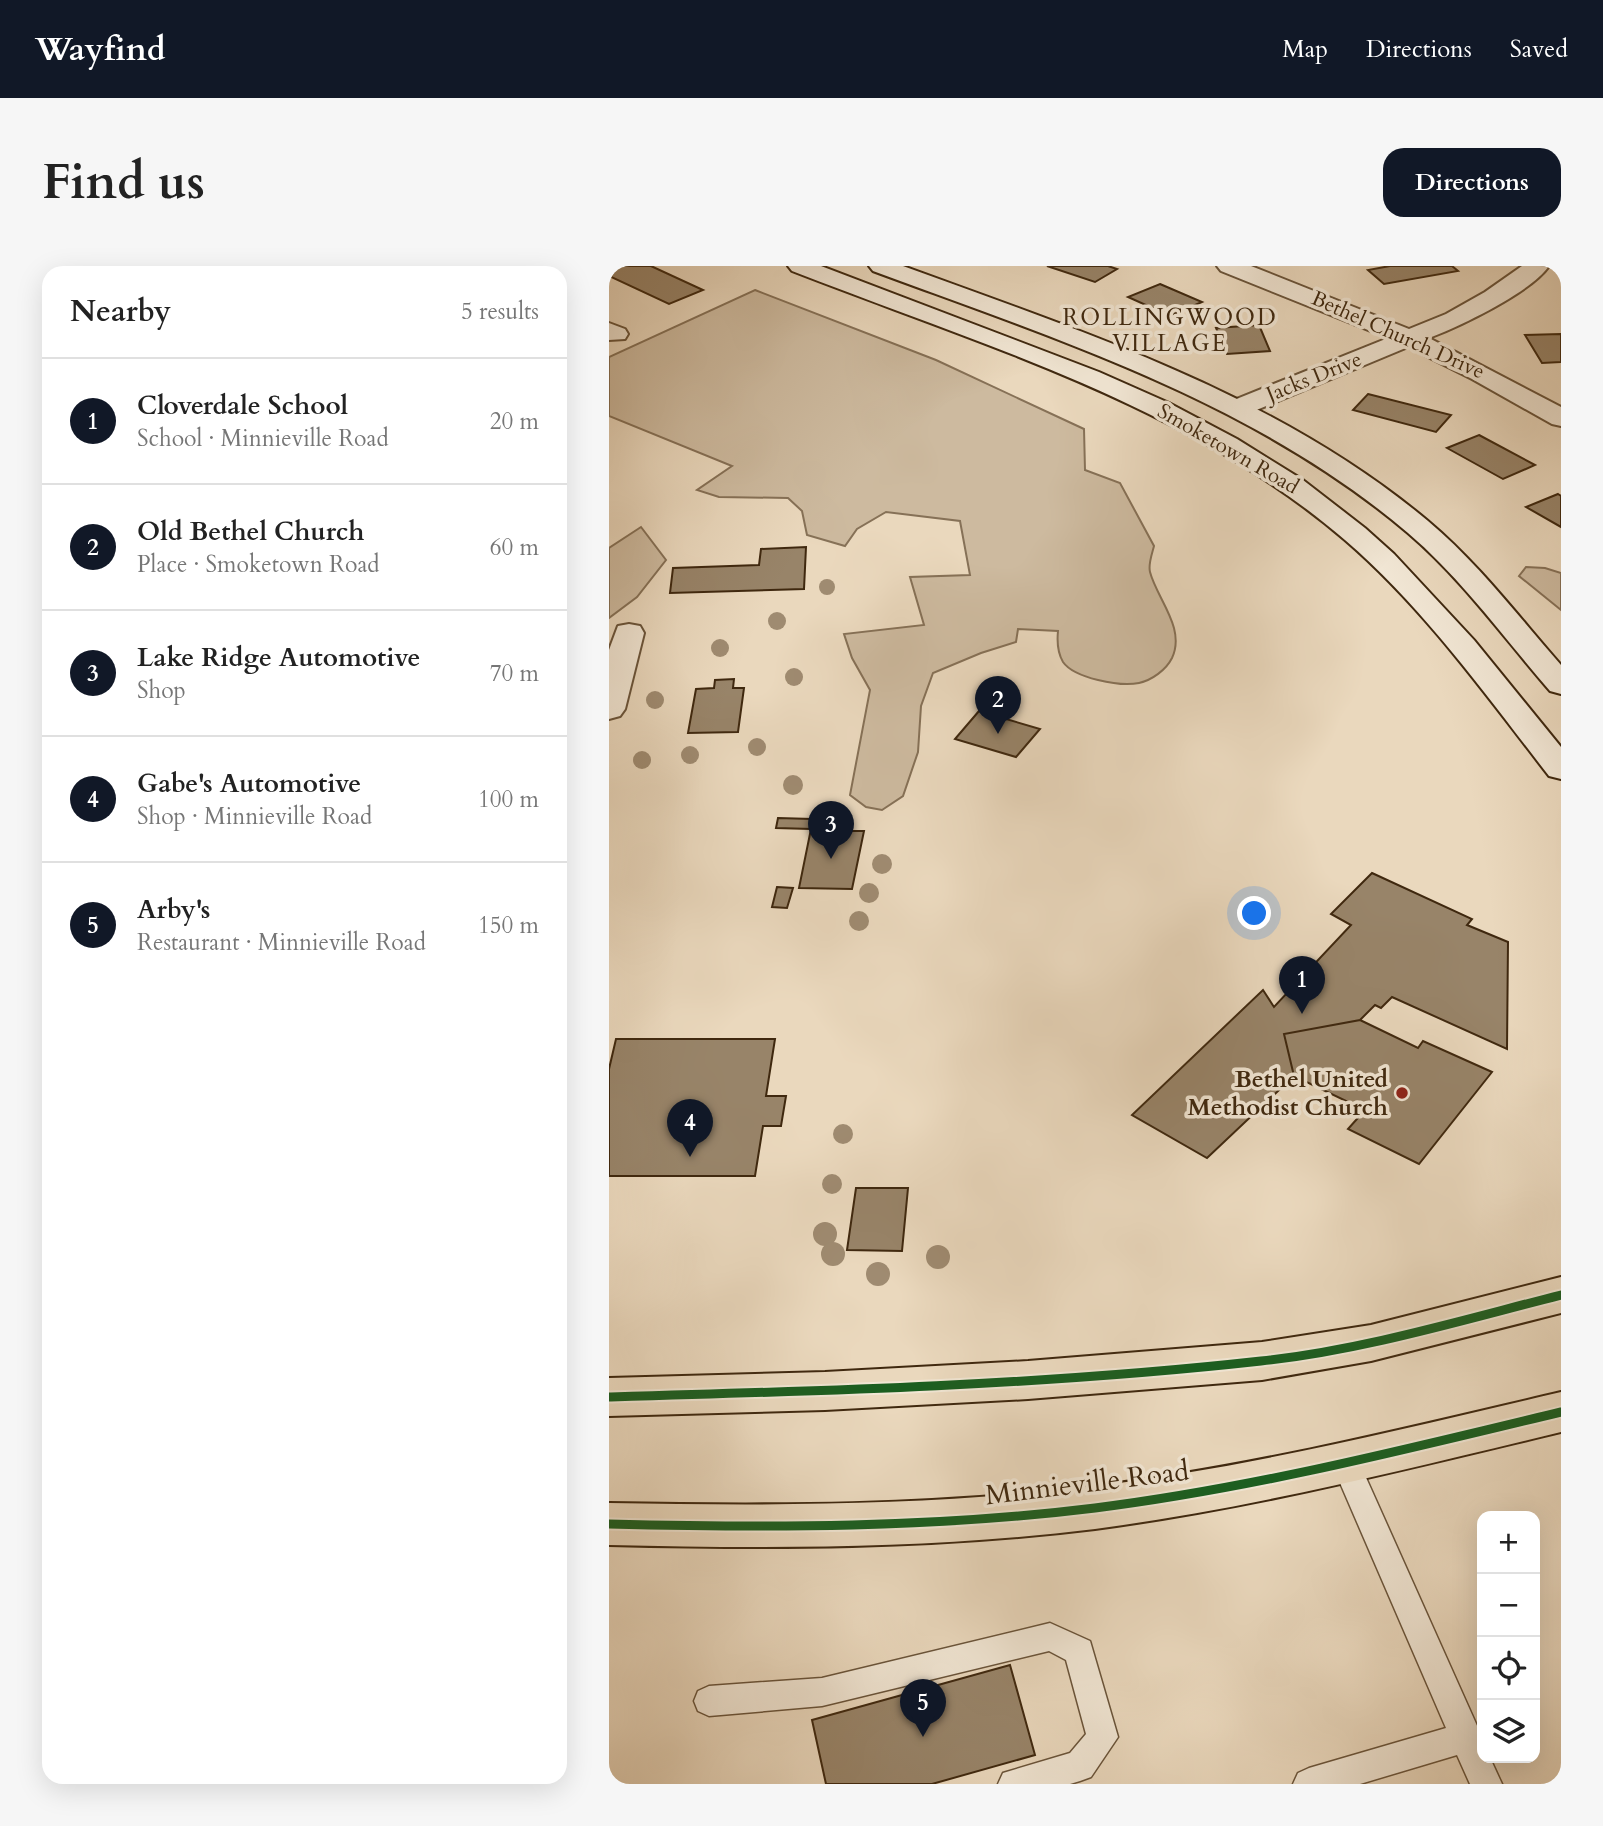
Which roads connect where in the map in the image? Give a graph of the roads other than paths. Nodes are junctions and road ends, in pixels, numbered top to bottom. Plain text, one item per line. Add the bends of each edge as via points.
1 (800, 266) edge
2 (881, 266) edge
3 (1229, 266) edge
4 (1537, 266) edge
5 (1409, 339) junction
6 (1238, 408) junction
7 (1561, 418) edge
8 (629, 632) dead end
9 (1561, 684) edge
10 (609, 709) edge
11 (1561, 769) edge
12 (1561, 1295) edge
13 (609, 1397) edge
14 (1561, 1412) edge
15 (1345, 1462) junction
16 (609, 1524) edge
17 (709, 1702) dead end
18 (1466, 1737) junction
19 (1014, 1784) edge
20 (1309, 1784) edge
21 (1486, 1784) edge

1 - 11 main road, Smoketown Road via 1122,390 1251,457 1356,535 1418,596
2 - 6 main road, Smoketown Road via 1129,358
3 - 5 main road, Bethel Church Drive via 1317,297
4 - 5 main road, Jacks Drive via 1494,298
5 - 6 main road, Jacks Drive
5 - 7 main road, Bethel Church Drive via 1497,379
6 - 9 main road, Smoketown Road via 1343,469 1419,528
8 - 10 main road
12 - 13 main road via 1371,1343 1262,1361 1028,1380
14 - 15 main road, Minnieville Road
15 - 16 main road, Minnieville Road via 1163,1498 1042,1513 838,1526
15 - 18 lane
17 - 19 lane via 822,1692 1050,1637 1079,1651 1102,1737 1080,1766
18 - 20 lane
18 - 21 lane

